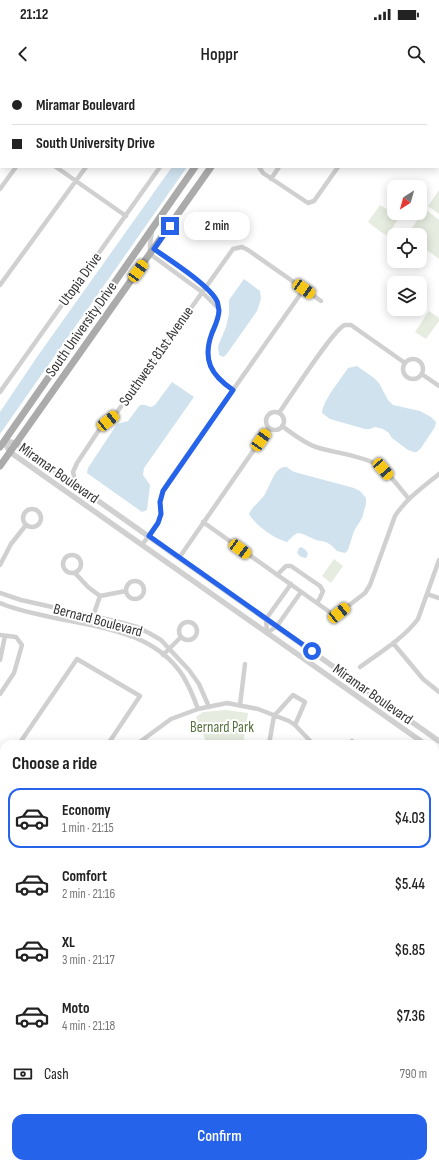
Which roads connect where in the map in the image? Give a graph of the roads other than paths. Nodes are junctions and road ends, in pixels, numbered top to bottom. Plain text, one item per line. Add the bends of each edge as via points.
1 (15, 168) edge
2 (57, 168) edge
3 (85, 168) edge
4 (159, 168) edge
5 (194, 168) edge
6 (210, 168) edge
7 (260, 168) edge
8 (279, 168) edge
9 (337, 168) edge
10 (271, 179) junction
11 (76, 181) junction
12 (0, 189) edge
13 (126, 216) junction
14 (153, 230) junction
15 (137, 252) junction
16 (152, 252) junction
17 (138, 271) junction
18 (0, 285) edge
19 (206, 287) junction
20 (304, 289) junction
21 (202, 292) junction
22 (321, 301) dead end
23 (218, 308) junction
24 (405, 363) junction
25 (423, 375) junction
26 (439, 386) edge
27 (233, 390) junction
28 (0, 392) edge
29 (279, 413) junction
30 (282, 426) junction
31 (269, 428) junction
32 (16, 443) junction
33 (2, 444) edge
34 (10, 452) junction
35 (0, 466) edge
36 (439, 474) edge
37 (80, 488) junction
38 (409, 499) junction
39 (203, 522) junction
40 (26, 525) junction
41 (149, 536) junction
42 (142, 545) junction
43 (179, 558) junction
44 (439, 560) edge
45 (0, 565) edge
46 (75, 573) dead end
47 (277, 576) junction
48 (291, 584) junction
49 (126, 591) junction
50 (301, 592) junction
51 (0, 593) edge
52 (427, 594) junction
53 (100, 596) junction
54 (439, 598) edge
55 (0, 603) edge
56 (317, 603) junction
57 (93, 617) junction
58 (266, 619) junction
59 (90, 625) junction
60 (277, 626) junction
61 (267, 633) junction
62 (3, 635) edge
63 (181, 637) dead end
64 (393, 643) junction
65 (170, 648) junction
66 (164, 655) junction
67 (0, 660) edge
68 (245, 664) dead end
69 (360, 667) dead end
70 (439, 692) edge
71 (0, 694) edge
72 (240, 705) junction
73 (209, 707) junction
74 (198, 709) junction
75 (274, 716) junction
76 (295, 725) junction
77 (22, 740) edge
78 (111, 740) edge
79 (142, 740) edge
80 (270, 740) edge
81 (309, 740) edge
82 (419, 740) edge
83 (438, 740) edge

1 - 12 street
2 - 11 street
3 - 11 street
4 - 13 street, Utopia Drive
5 - 14 main road, South University Drive
6 - 16 main road, South University Drive
7 - 10 street
8 - 10 street
9 - 10 street via 314,201 308,203
11 - 13 street
11 - 18 street
13 - 28 street, Utopia Drive
14 - 15 main road, South University Drive
14 - 16 street via 150,246
15 - 17 main road
15 - 33 main road, South University Drive
16 - 17 main road, South University Drive
16 - 19 street
16 - 21 street
17 - 32 main road, South University Drive
19 - 20 street, Southwest 81st Avenue via 230,252 242,247
19 - 21 street, Southwest 81st Avenue
19 - 23 street via 218,302
20 - 22 street
20 - 27 street
21 - 23 street
21 - 37 street, Southwest 81st Avenue via 77,463 73,472
23 - 27 street via 208,358 220,381
24 - 25 street via 411,359 421,362 424,368
24 - 25 street via 403,372 408,378 414,380
24 - 29 street via 352,325 346,325 340,328 320,352
25 - 26 street
27 - 41 street via 163,491 160,502 161,514
29 - 30 street via 283,418
29 - 31 street via 270,413 266,417
30 - 31 street via 278,430
30 - 38 street via 315,447 378,465
31 - 39 street
32 - 33 street, Miramar Boulevard
32 - 34 main road, South University Drive
32 - 37 street, Miramar Boulevard
33 - 34 street, Miramar Boulevard
34 - 35 main road, South University Drive
34 - 42 street, Miramar Boulevard
36 - 38 street
37 - 41 street, Miramar Boulevard
38 - 56 street via 395,516 365,593 339,613 331,612
39 - 43 street
39 - 47 street
40 - 40 street via 23,517 26,512 32,509 38,511 41,519 38,525
40 - 45 street via 11,544
41 - 42 street
41 - 43 street, Miramar Boulevard
42 - 61 street, Miramar Boulevard
43 - 58 street, Miramar Boulevard
44 - 52 street
46 - 53 street
47 - 48 street
47 - 56 street via 286,566 291,566 320,586 323,591
48 - 50 street
48 - 58 street
49 - 49 street via 128,584 135,580 142,584 144,589 142,596 135,599 128,596
49 - 53 street
50 - 56 street
50 - 60 street
51 - 57 street, Bernard Boulevard
52 - 54 street
52 - 64 street via 418,620
53 - 57 street
55 - 59 street, Bernard Boulevard via 23,611
57 - 59 street
57 - 65 street, Bernard Boulevard via 137,628 161,640
58 - 60 street, Miramar Boulevard
58 - 61 street
59 - 66 street, Bernard Boulevard via 129,634 148,643
60 - 61 street
60 - 83 street, Miramar Boulevard
61 - 82 street, Miramar Boulevard
62 - 67 street
62 - 71 street via 16,637 22,644 14,673
63 - 65 street
64 - 69 street
64 - 70 street via 423,679
65 - 66 street
65 - 73 street, Bernard Boulevard via 199,684
66 - 74 street, Bernard Boulevard via 182,675
68 - 72 street
72 - 73 street via 227,703
72 - 75 street
73 - 74 street
74 - 79 street via 171,718
75 - 76 street
75 - 76 street via 293,695 305,702
75 - 80 street
76 - 81 street
77 - 78 street via 77,659 140,696

